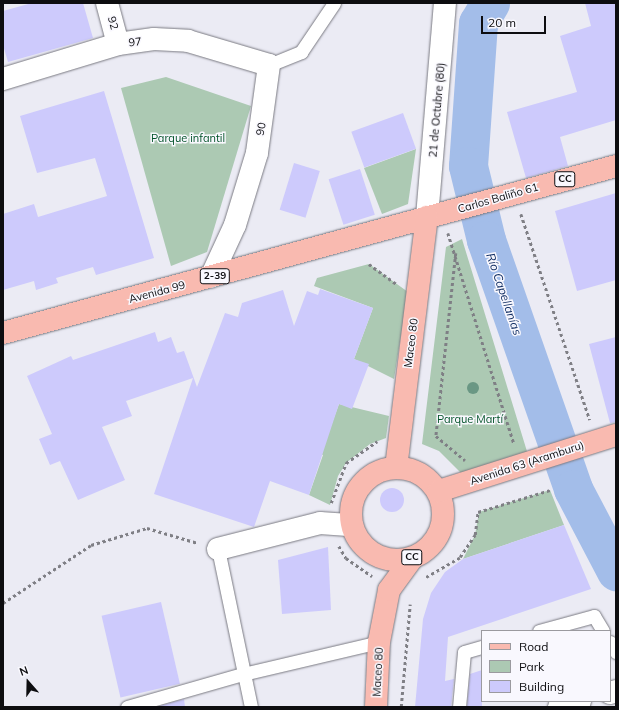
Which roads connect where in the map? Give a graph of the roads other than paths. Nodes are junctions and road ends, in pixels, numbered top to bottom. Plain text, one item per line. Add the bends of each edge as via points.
1 (107, 3) edge
2 (334, 3) edge
3 (445, 3) edge
4 (118, 44) junction
5 (270, 65) junction
6 (3, 79) edge
7 (616, 166) edge
8 (443, 214) junction
9 (211, 277) junction
10 (3, 333) edge
11 (606, 438) edge
12 (396, 468) junction
13 (439, 491) junction
14 (352, 525) junction
15 (218, 549) joint
16 (378, 556) junction
17 (412, 558) junction
18 (382, 584) junction
19 (543, 630) edge
20 (602, 630) edge
21 (379, 642) junction
22 (481, 647) edge
23 (243, 674) junction
24 (576, 702) edge
25 (127, 707) edge
26 (251, 707) edge
27 (376, 707) edge
28 (459, 707) edge
29 (559, 707) edge

1 - 4 street, 92
2 - 5 lane via 301,52
3 - 8 street, 21 de Octubre (80)
4 - 5 street, 97 via 154,40 188,41
4 - 6 street, 97
5 - 9 street, 90 via 257,153 235,225
7 - 8 main road, Carlos Baliño 61 / CC
8 - 9 main road, Avenida 99 / 2-39
8 - 12 main road, Maceo 80
9 - 10 main road, Avenida 99 / 2-39
11 - 13 main road, Avenida 63 (Aramburu) via 525,457
12 - 13 main road via 425,477
12 - 14 main road via 382,470 360,486 351,512
13 - 17 main road, CC via 444,516 441,529 434,542
14 - 15 street via 330,523
14 - 16 main road via 366,549
15 - 23 lane
16 - 17 main road, CC via 389,559
16 - 18 main road, Maceo 80 / CC
17 - 18 main road, Maceo 80 / CC
18 - 21 main road, Maceo 80 / CC
19 - 20 lane via 594,616
21 - 23 lane
21 - 27 main road, Maceo 80 / CC
22 - 28 lane via 464,652
23 - 25 lane
23 - 26 lane
24 - 29 street

